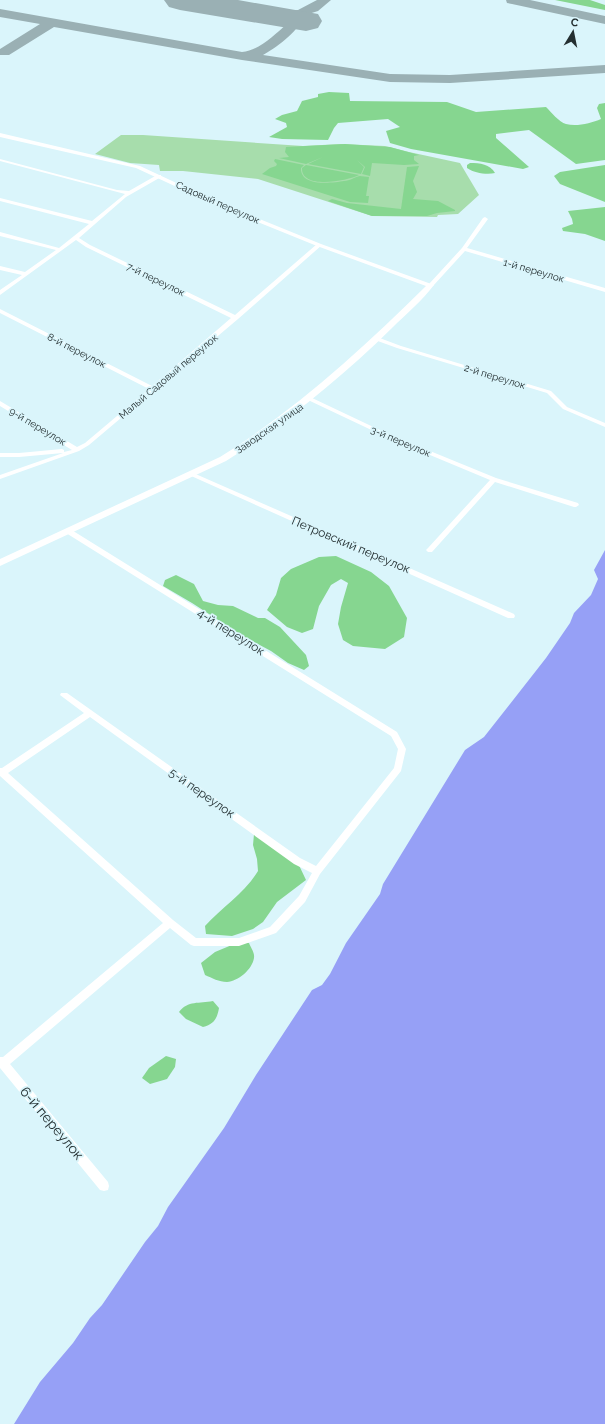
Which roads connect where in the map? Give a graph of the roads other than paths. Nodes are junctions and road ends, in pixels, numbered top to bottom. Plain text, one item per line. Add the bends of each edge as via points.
1 (0, 135) edge
2 (0, 160) edge
3 (159, 176) junction
4 (130, 193) junction
5 (0, 199) edge
6 (485, 219) dead end
7 (92, 223) junction
8 (0, 234) edge
9 (76, 238) junction
10 (319, 245) junction
11 (58, 249) junction
12 (464, 249) junction
13 (0, 268) edge
14 (25, 274) junction
15 (431, 285) junction
16 (605, 290) edge
17 (0, 293) edge
18 (0, 311) edge
19 (236, 318) junction
20 (377, 339) junction
21 (153, 389) junction
22 (310, 400) junction
23 (0, 403) edge
24 (605, 425) edge
25 (77, 450) junction
26 (0, 455) edge
27 (191, 474) junction
28 (0, 477) edge
29 (494, 479) junction
30 (576, 505) dead end
31 (68, 531) junction
32 (430, 550) dead end
33 (0, 563) edge
34 (511, 616) dead end
35 (64, 695) dead end
36 (90, 713) junction
37 (1, 772) edge
38 (317, 871) junction
39 (170, 923) junction
40 (2, 1063) edge
41 (104, 1186) dead end

1 - 3 street, Садовый переулок via 138,167
2 - 4 street
3 - 4 street
3 - 10 street, Садовый переулок via 213,202
4 - 7 street
5 - 7 street
6 - 12 street, Заводская улица
7 - 9 street
8 - 11 street
9 - 11 street
9 - 19 street, 7-й переулок
10 - 15 street, Садовый переулок
10 - 19 street, Малый Садовый переулок
11 - 14 street
12 - 15 street, Заводская улица
12 - 16 street, 1-й переулок
13 - 14 street
14 - 17 street
15 - 20 street, Заводская улица
18 - 21 street, 8-й переулок
19 - 21 street, Малый Садовый переулок
20 - 22 street, Заводская улица
20 - 24 street, 2-й переулок via 549,392 565,408
21 - 25 street, Малый Садовый переулок
22 - 27 street, Заводская улица via 241,449
22 - 29 street, 3-й переулок via 384,434
23 - 25 street, 9-й переулок
25 - 26 street
25 - 28 street, Малый Садовый переулок
27 - 31 street, Заводская улица
27 - 34 street, Петровский переулок
29 - 30 street, 3-й переулок
29 - 32 street
31 - 33 street, Заводская улица
31 - 38 street, 4-й переулок via 394,734 402,749 398,769
35 - 36 street, 5-й переулок
36 - 37 street
36 - 38 street, 5-й переулок via 297,861
37 - 39 street
38 - 39 street via 302,899 273,930 239,942 194,942
39 - 40 street
40 - 41 street, 6-й переулок

